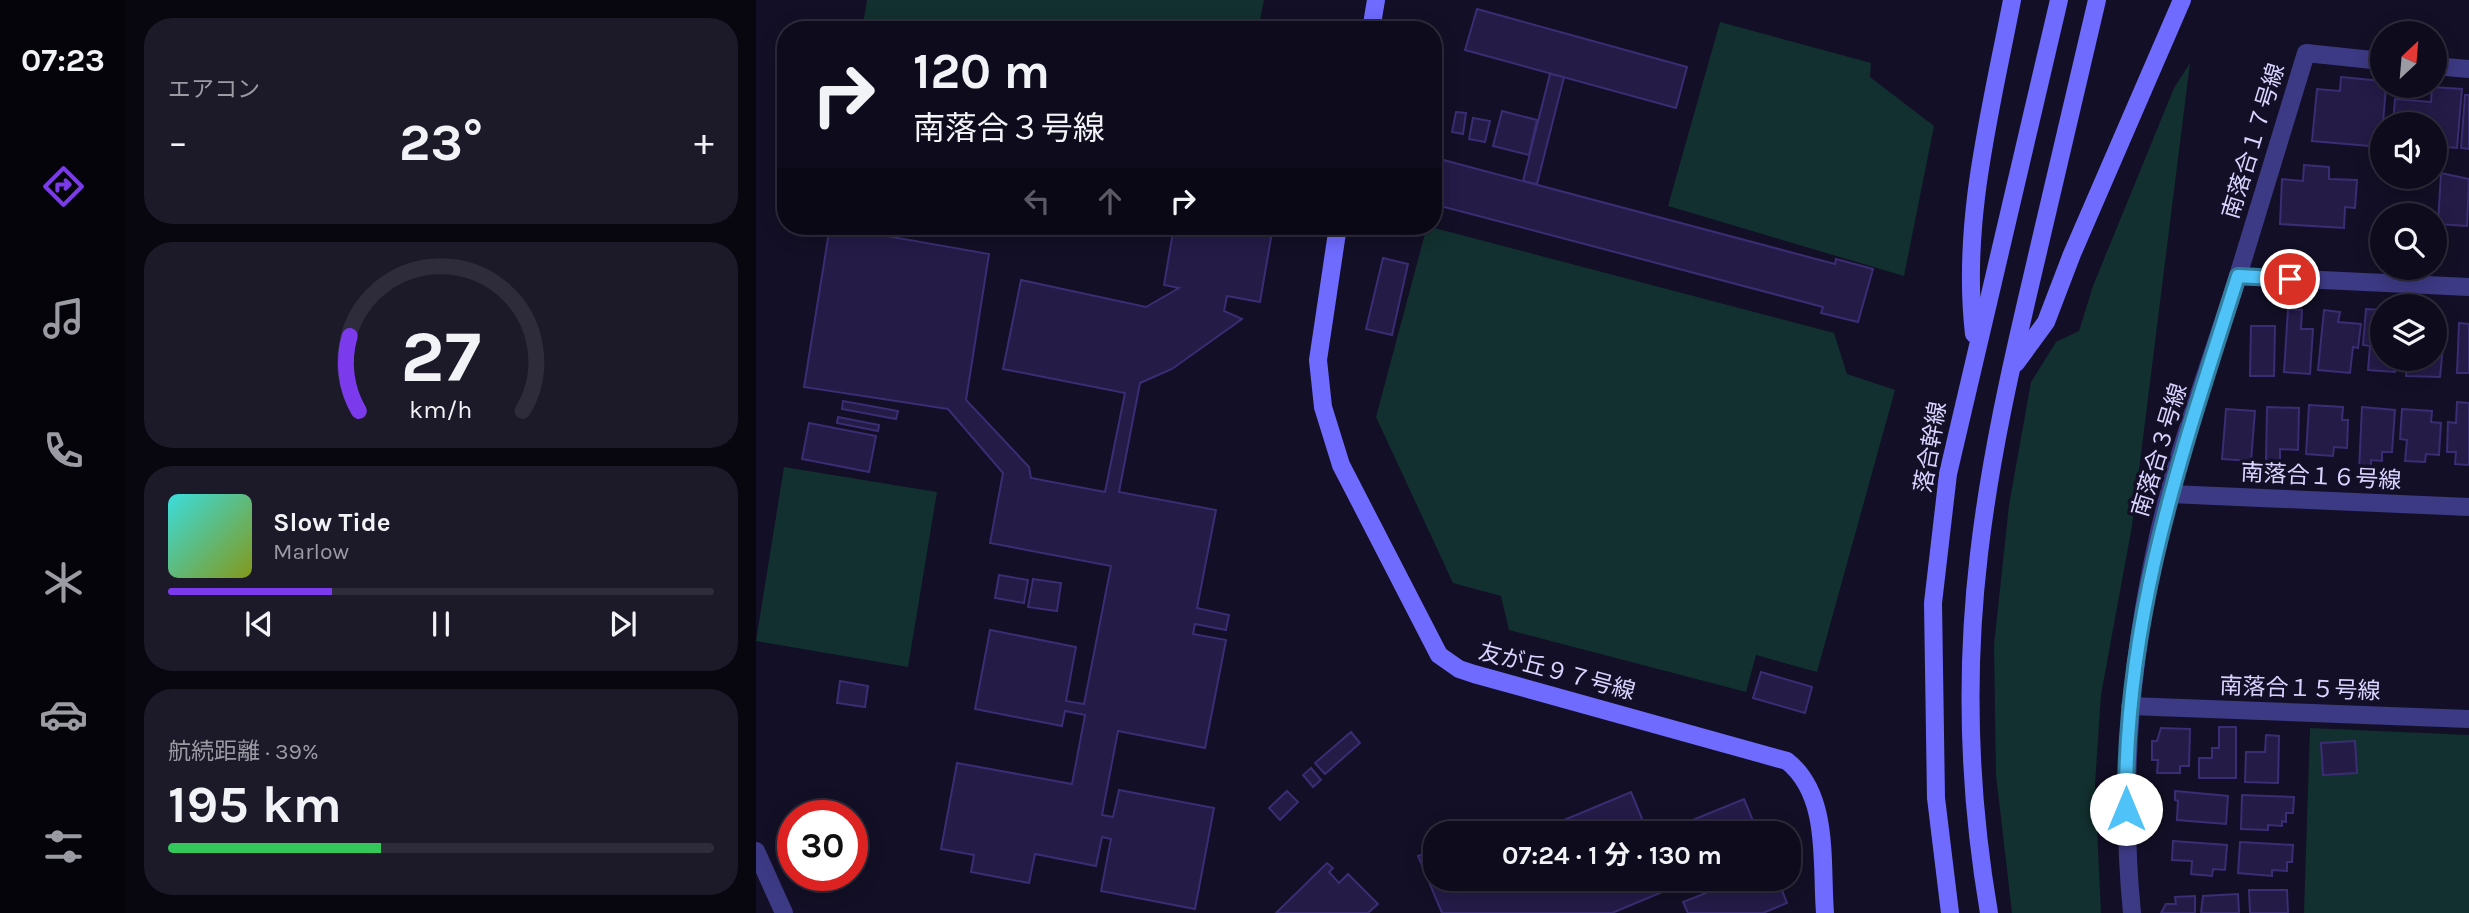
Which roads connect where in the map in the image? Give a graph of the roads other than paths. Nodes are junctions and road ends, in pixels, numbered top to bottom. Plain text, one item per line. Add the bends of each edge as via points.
1 (1376, 0) edge
2 (2012, 0) edge
3 (2059, 0) edge
4 (2097, 0) edge
5 (2182, 0) edge
6 (1372, 21) edge
7 (2370, 60) edge
8 (2447, 67) edge
9 (2469, 69) edge
10 (1337, 235) edge
11 (2238, 276) junction
12 (2469, 287) edge
13 (1975, 348) junction
14 (2010, 372) junction
15 (2170, 494) junction
16 (2469, 508) edge
17 (2130, 706) junction
18 (2469, 719) edge
19 (756, 851) edge
20 (784, 913) edge
21 (1825, 913) edge
22 (1950, 913) edge
23 (1989, 913) edge
24 (2132, 913) edge

1 - 6 street
2 - 13 street via 1970,253
3 - 13 street, 落合幹線
4 - 14 street
5 - 14 street via 2046,322
7 - 11 street, 南落合１７号線 via 2306,53
8 - 9 street
10 - 21 street, 友が丘９７号線 via 1318,360 1323,407 1341,465 1439,655 1474,674 1787,761 1805,777 1815,796
11 - 12 street
11 - 15 street, 南落合３号線
13 - 22 street, 落合幹線 via 1948,474 1933,603 1936,798
14 - 23 street via 1992,464 1975,607 1975,786
15 - 16 street, 南落合１６号線
15 - 17 street, 南落合３号線 via 2154,554
17 - 18 street, 南落合１５号線
17 - 24 street, 南落合３号線 via 2126,856
19 - 20 street

